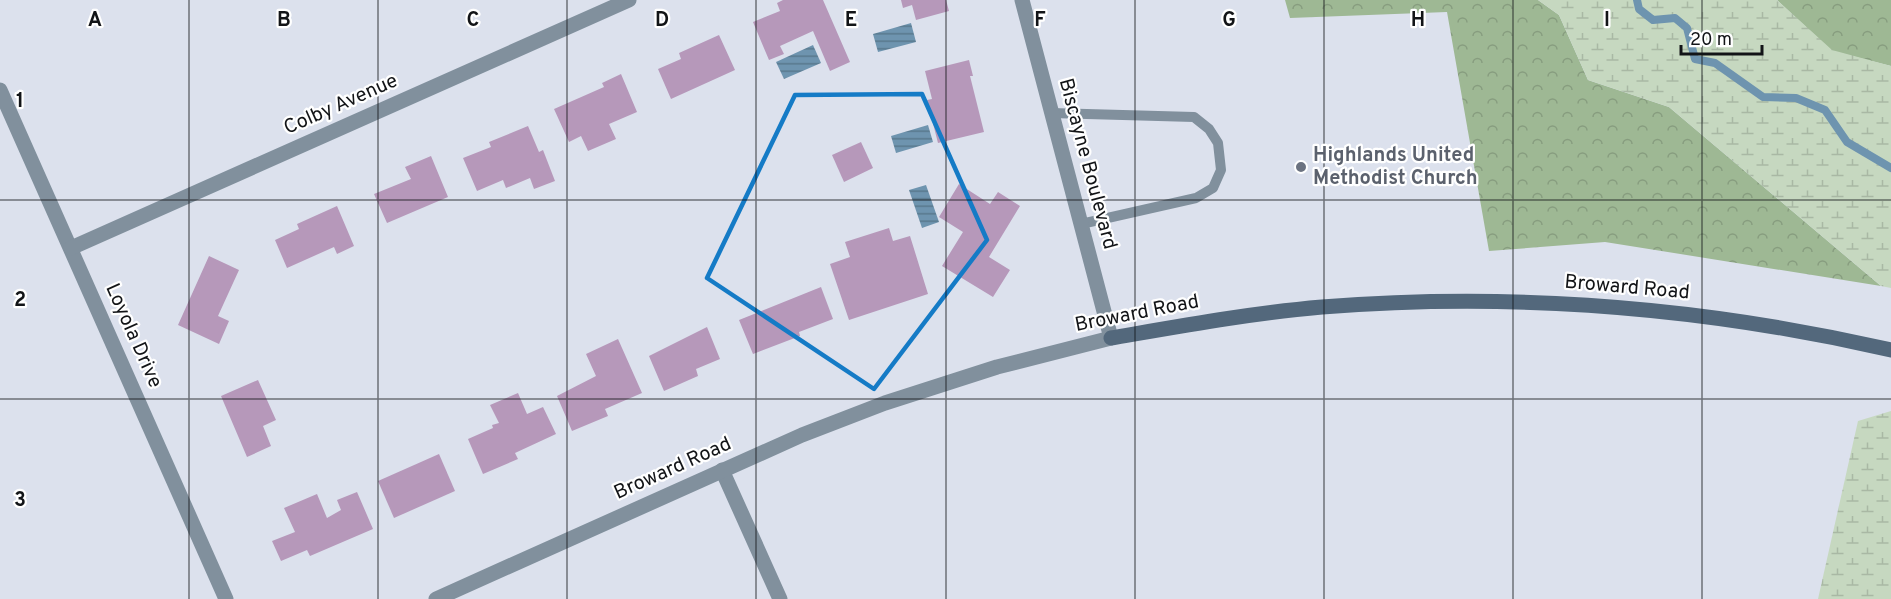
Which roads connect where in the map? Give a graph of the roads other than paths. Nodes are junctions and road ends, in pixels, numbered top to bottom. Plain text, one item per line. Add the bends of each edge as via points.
1 (629, 0) edge
2 (1022, 0) edge
3 (0, 90) edge
4 (1051, 113) junction
5 (1081, 224) junction
6 (71, 248) junction
7 (1111, 338) junction
8 (1891, 350) edge
9 (723, 470) junction
10 (226, 599) edge
11 (436, 599) edge
12 (780, 599) edge

1 - 6 street, Colby Avenue
2 - 4 street, Biscayne Boulevard
3 - 6 street, Loyola Drive
4 - 5 street, Biscayne Boulevard
4 - 5 lane via 1194,117 1218,143 1221,170 1214,188 1196,198
5 - 7 street, Biscayne Boulevard
6 - 10 street, Loyola Drive
7 - 8 main road, Broward Road via 1321,308 1493,301 1647,309 1737,321
7 - 9 street, Broward Road via 997,367 885,403
9 - 11 street, Broward Road
9 - 12 street

